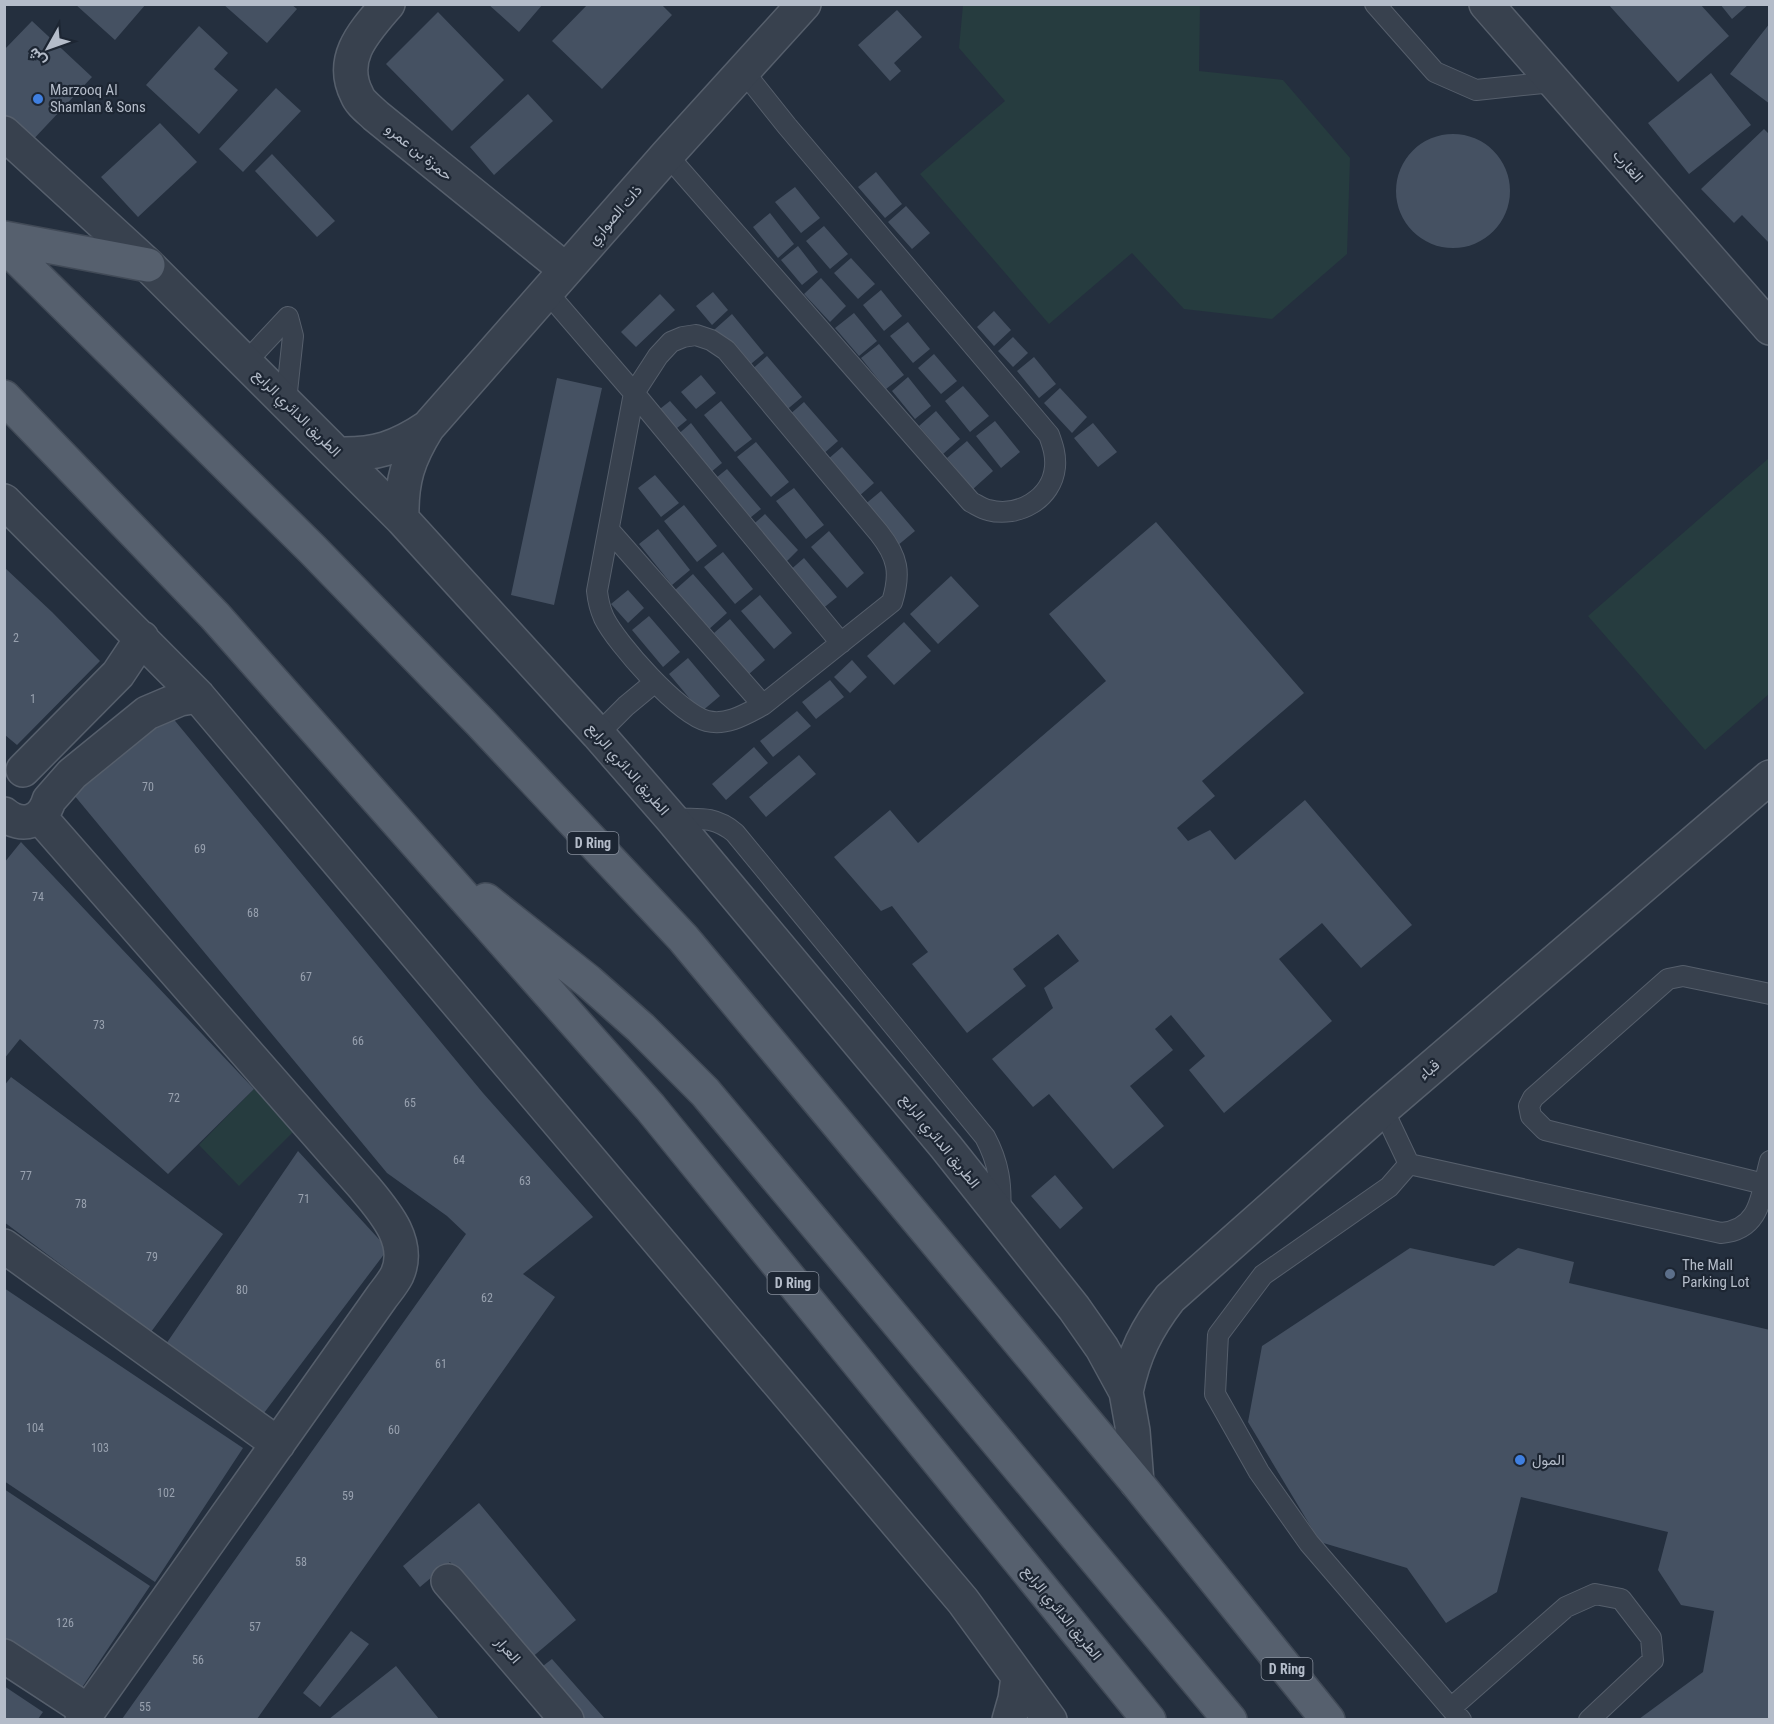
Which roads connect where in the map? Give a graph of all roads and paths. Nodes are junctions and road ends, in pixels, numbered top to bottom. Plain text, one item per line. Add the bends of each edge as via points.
1 (388, 4) edge
2 (804, 4) edge
3 (1375, 4) edge
4 (1486, 4) edge
5 (744, 72) junction
6 (1553, 82) junction
7 (4, 133) edge
8 (667, 154) junction
9 (4, 238) edge
10 (4, 245) edge
11 (148, 265) junction
12 (557, 281) junction
13 (1770, 328) edge
14 (246, 362) junction
15 (634, 393) junction
16 (4, 397) edge
17 (286, 401) junction
18 (428, 427) junction
19 (338, 454) junction
20 (4, 501) edge
21 (402, 519) junction
22 (609, 530) junction
23 (142, 638) junction
24 (841, 642) junction
25 (655, 682) junction
26 (198, 696) junction
27 (763, 705) junction
28 (598, 734) junction
29 (14, 775) edge
30 (1770, 777) edge
31 (45, 808) junction
32 (5, 815) edge
33 (427, 856) junction
34 (1770, 994) edge
35 (1383, 1108) junction
36 (1770, 1161) edge
37 (1409, 1164) junction
38 (1764, 1184) junction
39 (4, 1246) edge
40 (1126, 1392) junction
41 (278, 1444) junction
42 (1137, 1483) junction
43 (448, 1581) dead end
44 (4, 1656) edge
45 (1018, 1677) junction
46 (1456, 1714) edge
47 (85, 1715) edge
48 (567, 1719) edge
49 (1009, 1719) edge
50 (1050, 1719) edge
51 (1149, 1719) edge
52 (1230, 1719) edge
53 (1328, 1719) edge
54 (1589, 1719) edge

1 - 12 street, حمزة بن عمرو via 353,50 351,76 357,97
2 - 5 street, ذات الصواري
3 - 6 lane via 1435,72 1476,90
4 - 6 street, الغارب
5 - 8 street, ذات الصواري
5 - 8 lane via 1049,435 1055,469 1038,500 1005,513 971,502
6 - 13 street, الغارب
7 - 11 street, الطريق الدائري الرابع
8 - 12 street, ذات الصواري
9 - 11 main road
10 - 42 main road, D Ring via 320,558 683,938
11 - 14 street, الطريق الدائري الرابع
12 - 15 lane
12 - 18 street, ذات الصواري
14 - 17 street, الطريق الدائري الرابع
14 - 17 lane via 288,317 293,336
15 - 22 lane
15 - 24 lane
15 - 24 lane via 671,342 696,335 711,340 726,350 879,533 891,548 897,566 898,584 892,602
16 - 33 main road, الطريق الدائري الرابع / D Ring via 215,616
17 - 19 street, الطريق الدائري الرابع
18 - 19 street, ذات الصواري via 386,450
18 - 21 street, ذات الصواري via 406,471
19 - 21 street, الطريق الدائري الرابع
20 - 23 street
21 - 28 street, الطريق الدائري الرابع
22 - 25 lane via 598,603 611,629
22 - 27 lane
23 - 26 street
23 - 29 street via 118,674
24 - 27 lane
25 - 27 lane via 690,714 708,721 727,721
25 - 28 lane
26 - 31 street via 147,713 72,774
26 - 45 street via 963,1601
28 - 40 street, الطريق الدائري الرابع via 1000,1215 1085,1324
29 - 31 street via 33,772 42,779 48,788
30 - 35 street, قباء
31 - 32 street via 32,822 22,823
31 - 41 street via 388,1216 403,1250 397,1274
33 - 51 main road, الطريق الدائري الرابع / D Ring via 650,1107
33 - 52 main road via 588,981 705,1092
34 - 38 lane via 1683,976 1668,979 1533,1098 1529,1106 1531,1116 1545,1130
35 - 37 lane
35 - 40 street, قباء via 1170,1298 1138,1347
36 - 38 lane
37 - 38 lane via 1721,1233 1743,1228 1751,1221
37 - 46 lane via 1389,1187 1263,1275 1218,1335 1215,1394 1259,1472 1309,1543
39 - 41 street
40 - 42 street, الطريق الدائري الرابع
41 - 47 street
42 - 53 main road, D Ring
43 - 48 street, العرار
44 - 47 street
45 - 49 street
45 - 50 street
46 - 54 lane via 1566,1607 1595,1594 1621,1599 1652,1638 1653,1660

